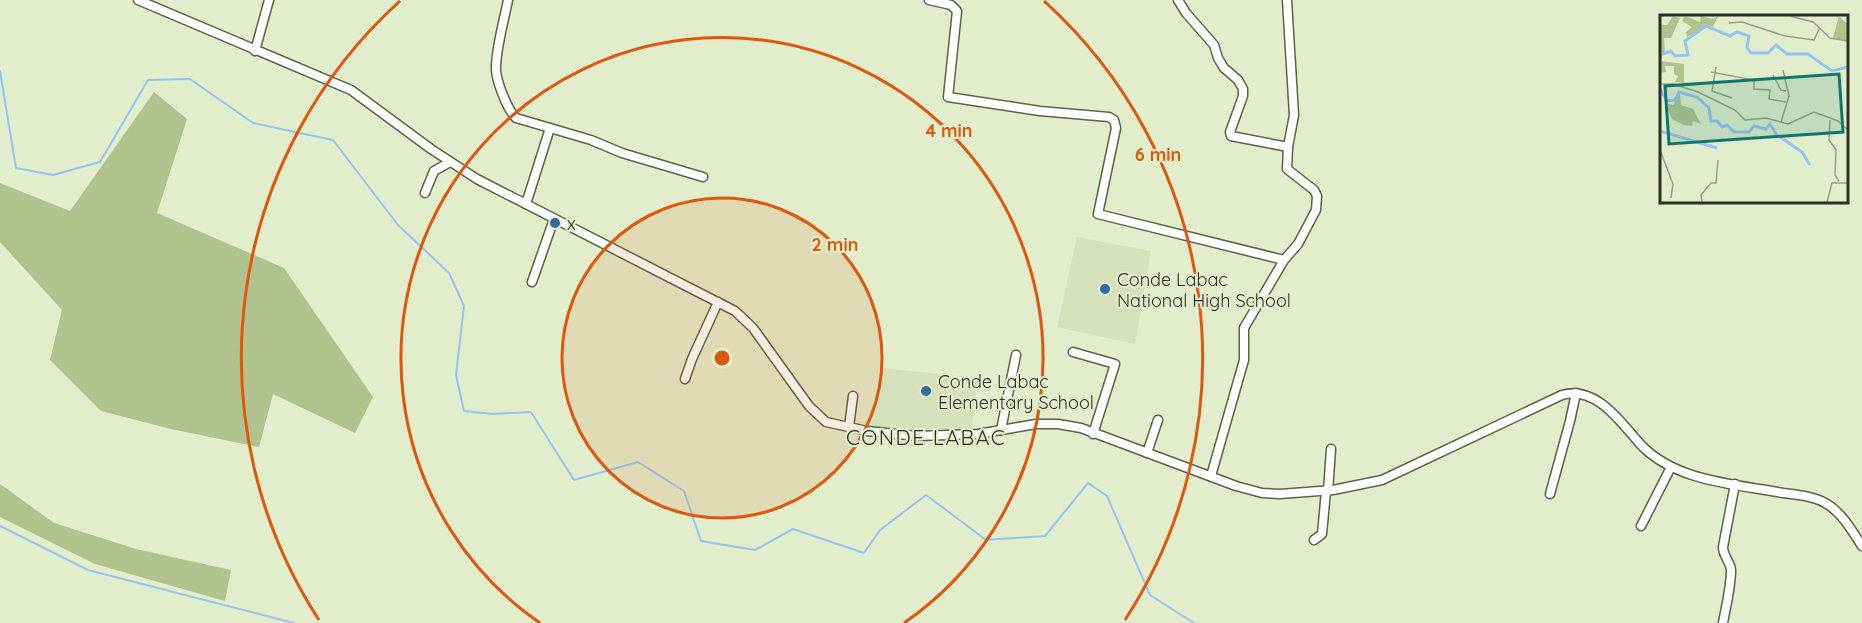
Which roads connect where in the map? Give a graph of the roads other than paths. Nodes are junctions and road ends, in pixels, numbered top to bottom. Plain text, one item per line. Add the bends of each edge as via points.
1 (138, 0) edge
2 (269, 0) edge
3 (508, 0) edge
4 (929, 0) edge
5 (1179, 0) edge
6 (1287, 0) edge
7 (255, 51) junction
8 (550, 128) junction
9 (1288, 147) junction
10 (450, 162) junction
11 (703, 177) dead end
12 (425, 193) dead end
13 (526, 204) junction
14 (554, 219) junction
15 (1284, 260) junction
16 (532, 282) dead end
17 (718, 302) junction
18 (1073, 352) dead end
19 (1016, 355) dead end
20 (685, 379) dead end
21 (1576, 393) junction
22 (853, 396) dead end
23 (1158, 420) dead end
24 (849, 427) junction
25 (1001, 430) junction
26 (1093, 434) junction
27 (1331, 449) dead end
28 (1147, 453) junction
29 (1671, 467) junction
30 (1211, 476) junction
31 (1735, 484) junction
32 (1327, 491) junction
33 (1550, 494) dead end
34 (1641, 526) dead end
35 (1314, 540) dead end
36 (1862, 546) edge
37 (1723, 623) edge

1 - 7 street
2 - 7 street
3 - 8 street via 496,67 502,91 516,118
4 - 15 street via 951,5 957,11 948,97 1114,120 1116,128 1098,214
5 - 9 street via 1186,14 1214,45 1224,68 1243,89 1232,135
6 - 9 street via 1294,116
7 - 10 street via 351,90
8 - 11 street
8 - 13 street
9 - 15 street via 1287,169 1314,190 1318,202 1298,244
10 - 12 street via 434,171
10 - 13 street
13 - 14 street
14 - 16 street
14 - 17 street
15 - 30 street via 1244,328 1244,360
17 - 20 street
17 - 24 street via 735,310 753,328 817,415 826,422
18 - 26 street via 1115,364
19 - 25 street
21 - 29 street via 1599,401 1650,453
21 - 32 street via 1562,395 1382,480
21 - 33 street
22 - 24 street
23 - 28 street
24 - 25 street via 923,436
25 - 26 street via 1058,424
26 - 28 street
27 - 32 street
28 - 30 street
29 - 31 street
29 - 34 street
30 - 32 street via 1262,493
31 - 36 street via 1825,502 1842,517
31 - 37 street via 1723,547 1731,572
32 - 35 street via 1322,534

